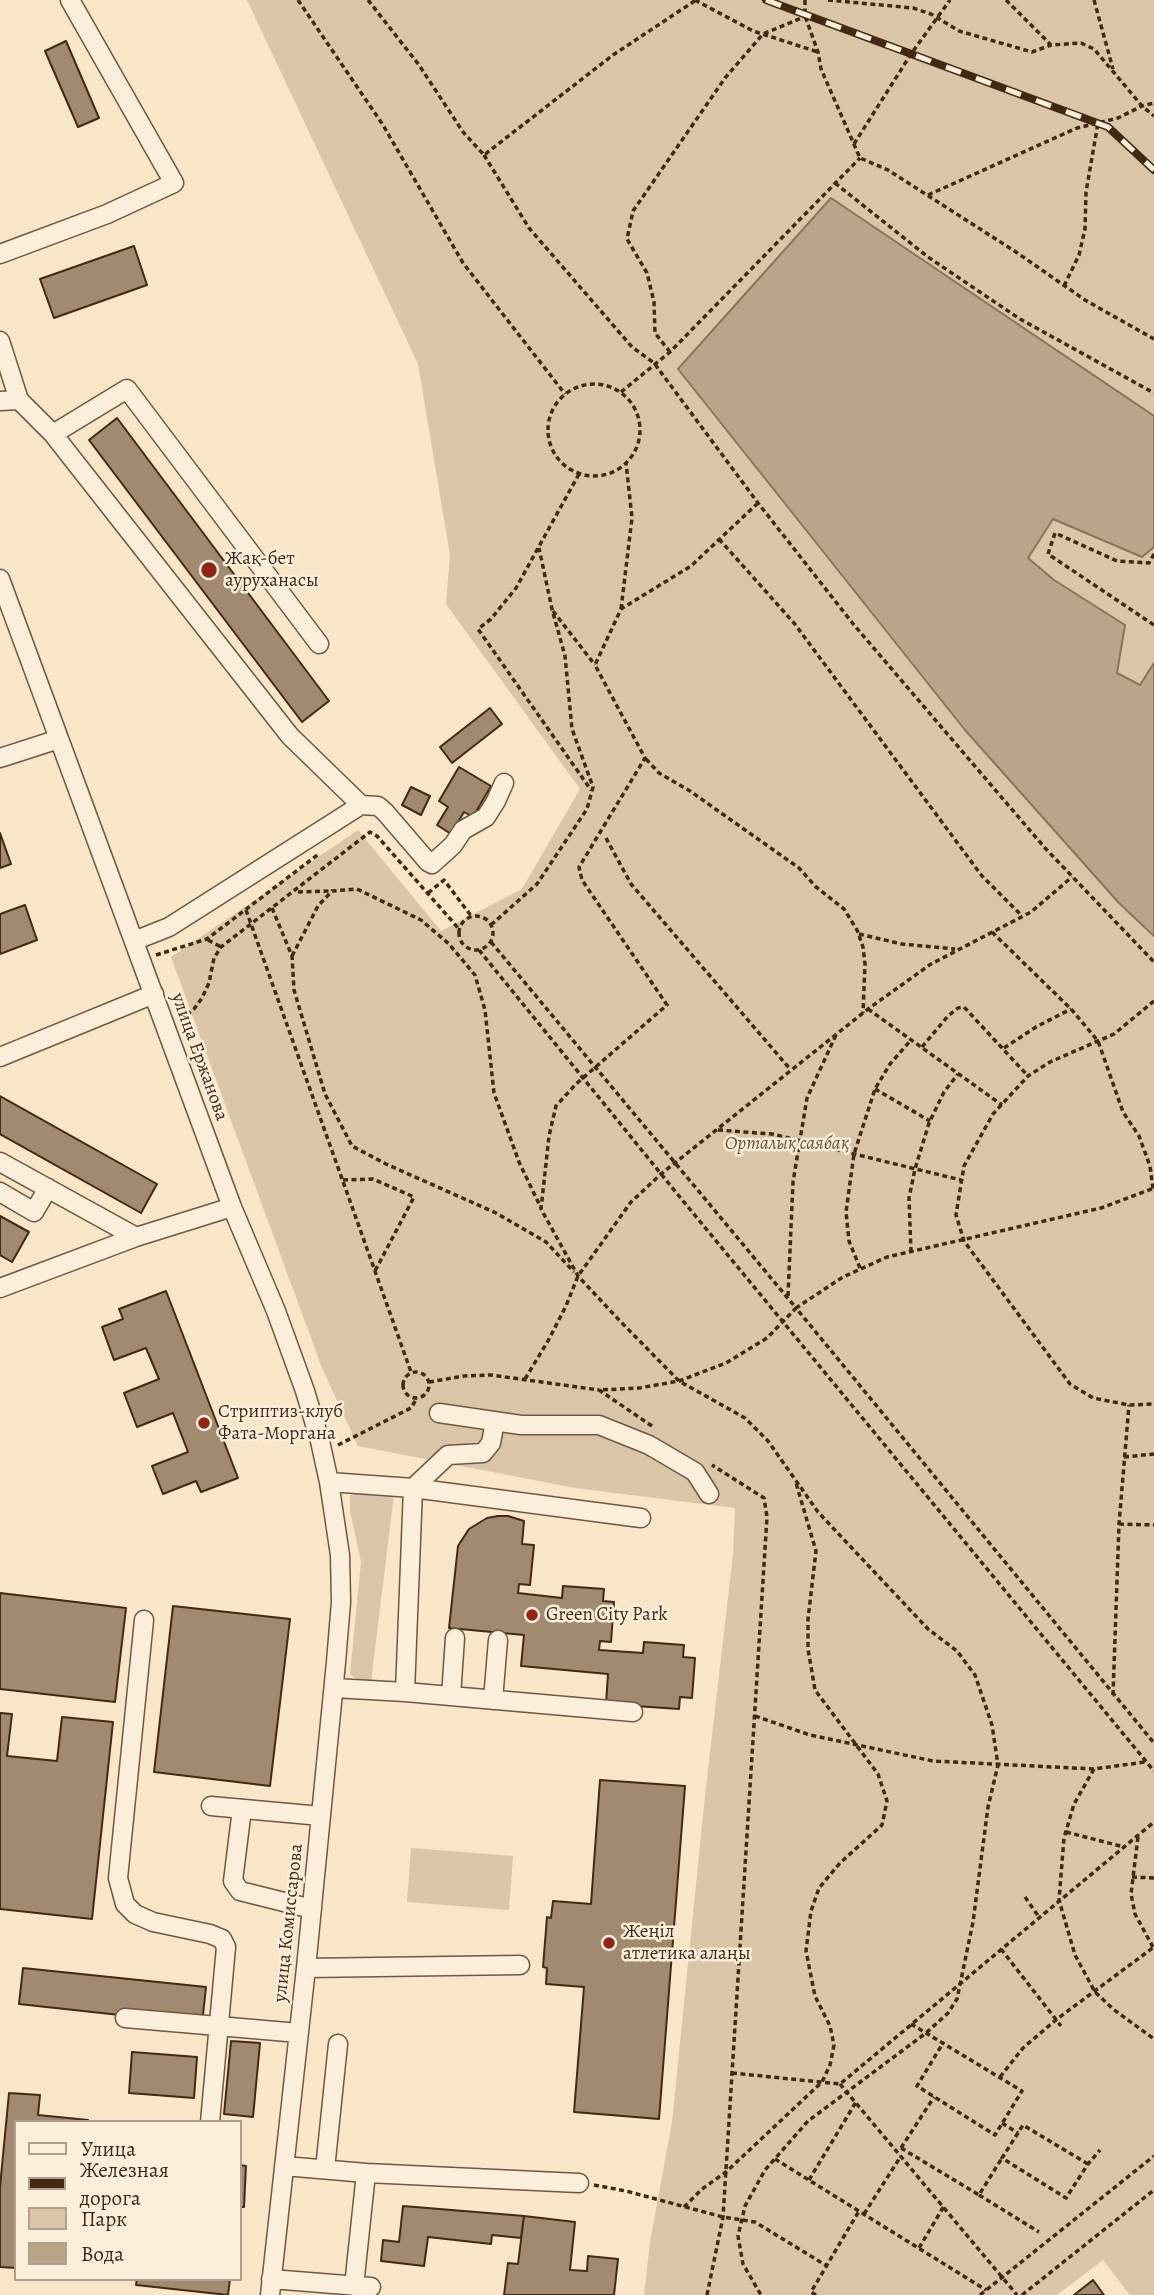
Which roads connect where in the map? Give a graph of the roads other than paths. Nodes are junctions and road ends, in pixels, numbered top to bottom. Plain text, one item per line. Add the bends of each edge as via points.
1 (71, 0) edge
2 (0, 254) edge
3 (0, 341) edge
4 (19, 400) junction
5 (0, 401) edge
6 (53, 434) junction
7 (0, 579) edge
8 (319, 644) dead end
9 (59, 739) junction
10 (0, 758) edge
11 (504, 783) dead end
12 (361, 805) junction
13 (134, 942) junction
14 (154, 994) junction
15 (0, 1057) edge
16 (0, 1162) edge
17 (48, 1188) junction
18 (0, 1192) edge
19 (233, 1207) junction
20 (136, 1237) junction
21 (0, 1288) edge
22 (439, 1413) dead end
23 (495, 1421) junction
24 (329, 1482) junction
25 (412, 1488) junction
26 (709, 1494) dead end
27 (641, 1518) dead end
28 (340, 1555) joint
29 (144, 1620) dead end
30 (455, 1638) dead end
31 (498, 1640) dead end
32 (334, 1688) junction
33 (405, 1692) junction
34 (451, 1696) junction
35 (493, 1700) junction
36 (633, 1712) dead end
37 (211, 1806) dead end
38 (242, 1809) junction
39 (321, 1816) junction
40 (312, 1909) junction
41 (520, 1965) dead end
42 (306, 1968) junction
43 (125, 2018) dead end
44 (219, 2026) junction
45 (299, 2034) junction
46 (338, 2044) dead end
47 (210, 2120) edge
48 (284, 2166) junction
49 (325, 2169) junction
50 (366, 2173) junction
51 (579, 2183) road end
52 (270, 2287) edge
53 (332, 2289) edge

1 - 2 street via 174,183
3 - 4 street
4 - 5 street
4 - 6 street
6 - 8 street via 127,389
6 - 12 street via 290,736
7 - 9 street, улица Ержанова
9 - 10 street
9 - 13 street, улица Ержанова
11 - 12 street via 486,817 463,830 432,864 378,806
12 - 13 street via 169,927
13 - 14 street, улица Ержанова
14 - 15 street
14 - 19 street, улица Ержанова
16 - 17 street
17 - 18 street via 34,1212
17 - 20 street
19 - 20 street
19 - 24 street, улица Ержанова via 304,1391
20 - 21 street
22 - 23 street
23 - 25 street via 491,1443 483,1453 448,1455
23 - 26 street via 599,1425 649,1444 695,1472
24 - 25 street
24 - 28 street, улица Ержанова
25 - 27 street
25 - 33 street
28 - 32 street, улица Комиссарова
29 - 44 street via 118,1878 125,1904 135,1914 222,1940 226,1947
30 - 34 street
31 - 35 street
32 - 33 street
32 - 39 street, улица Комиссарова
33 - 34 street
34 - 35 street
35 - 36 street
37 - 38 street
38 - 39 street
38 - 40 street via 233,1881 240,1891
39 - 40 street, улица Комиссарова
40 - 42 street, улица Комиссарова
41 - 42 street
42 - 45 street, улица Комиссарова
43 - 44 street
44 - 45 street
44 - 47 street
45 - 48 street, улица Комиссарова
46 - 49 street
48 - 49 street
48 - 52 street, улица Комиссарова
49 - 50 street
50 - 51 street
50 - 53 street via 363,2286
52 - 53 street

